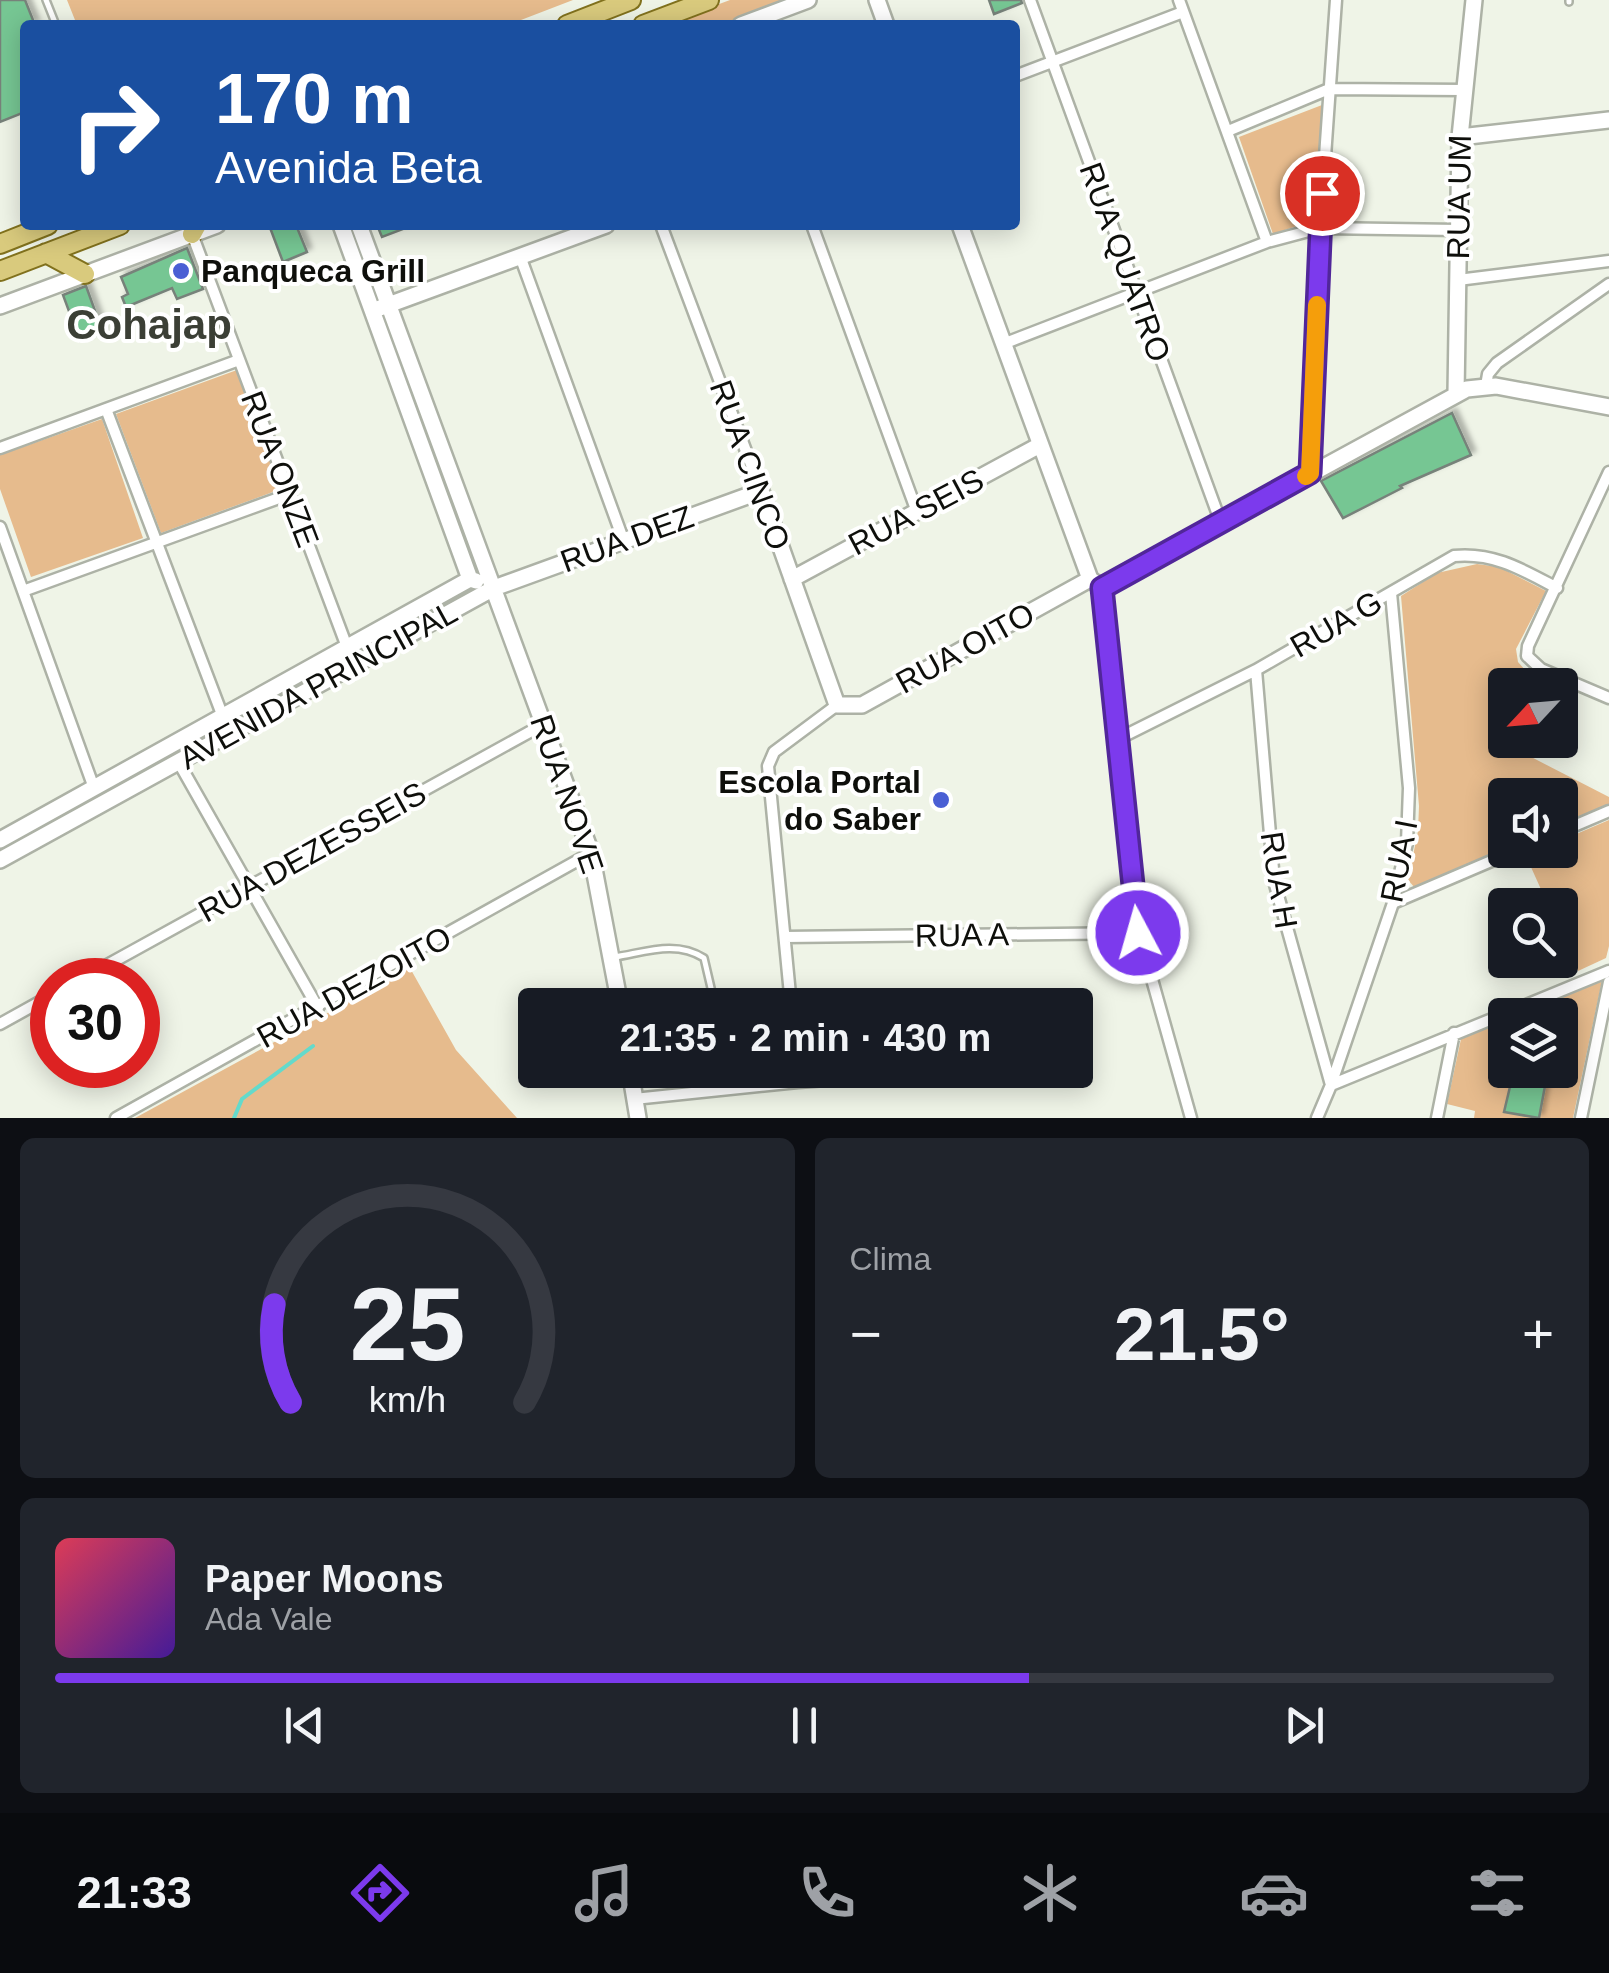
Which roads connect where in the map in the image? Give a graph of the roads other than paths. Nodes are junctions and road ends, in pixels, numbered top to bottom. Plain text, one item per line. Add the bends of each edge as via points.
1 (631, 0) edge
2 (708, 0) edge
3 (808, 0) edge
4 (1030, 0) edge
5 (1178, 0) edge
6 (1336, 0) edge
7 (1474, 0) edge
8 (1183, 12) junction
9 (579, 20) edge
10 (656, 20) edge
11 (754, 20) edge
12 (1052, 63) junction
13 (1020, 74) edge
14 (1329, 89) junction
15 (1462, 90) junction
16 (1609, 120) edge
17 (1228, 132) junction
18 (1460, 137) junction
19 (1320, 228) junction
20 (35, 230) edge
21 (107, 230) edge
22 (195, 230) edge
23 (342, 230) edge
24 (360, 230) edge
25 (592, 230) edge
26 (663, 230) edge
27 (814, 230) edge
28 (962, 230) edge
29 (1458, 230) junction
30 (1267, 242) junction
31 (0, 244) edge
32 (46, 253) junction
33 (520, 256) junction
34 (1609, 261) edge
35 (0, 271) edge
36 (86, 274) junction
37 (1458, 280) junction
38 (1609, 284) edge
39 (1136, 292) junction
40 (0, 306) edge
41 (380, 308) junction
42 (1004, 344) junction
43 (239, 360) junction
44 (1486, 386) junction
45 (1456, 394) junction
46 (1609, 407) edge
47 (106, 409) junction
48 (1040, 446) junction
49 (0, 448) edge
50 (1609, 472) edge
51 (1310, 473) junction
52 (760, 492) junction
53 (290, 494) junction
54 (917, 512) junction
55 (1221, 523) junction
56 (0, 527) edge
57 (623, 539) junction
58 (156, 542) junction
59 (470, 579) junction
60 (792, 579) junction
61 (1096, 583) junction
62 (494, 588) junction
63 (1557, 588) junction
64 (23, 591) junction
65 (1391, 593) junction
66 (347, 647) junction
67 (1256, 670) junction
68 (1609, 698) edge
69 (837, 705) junction
70 (223, 716) junction
71 (544, 724) junction
72 (1118, 739) junction
73 (179, 763) junction
74 (133, 766) junction
75 (143, 782) junction
76 (94, 788) junction
77 (1609, 810) edge
78 (1578, 824) edge
79 (0, 840) edge
80 (591, 853) junction
81 (0, 860) edge
82 (1488, 862) edge
83 (251, 886) junction
84 (1393, 903) junction
85 (1138, 933) junction
86 (785, 937) junction
87 (120, 958) edge
88 (612, 958) junction
89 (1609, 970) edge
90 (1609, 982) edge
91 (617, 988) edge
92 (711, 988) edge
93 (790, 988) edge
94 (30, 1007) edge
95 (318, 1008) junction
96 (0, 1024) edge
97 (1454, 1033) junction
98 (1331, 1085) junction
99 (632, 1088) edge
100 (712, 1088) edge
101 (634, 1099) junction
102 (116, 1118) edge
103 (638, 1118) edge
104 (1191, 1118) edge
105 (1316, 1118) edge
106 (1437, 1118) edge
107 (1581, 1118) edge

1 - 9 main road
2 - 10 main road
3 - 11 street
4 - 12 street, RUA QUATRO
5 - 8 street
6 - 14 street
7 - 15 street, RUA UM
8 - 12 street
8 - 17 street
12 - 13 street
12 - 39 street, RUA QUATRO
14 - 15 street
14 - 17 street
14 - 19 street
15 - 18 street, RUA UM
16 - 18 street
17 - 30 street
18 - 29 street, RUA UM
19 - 29 street
19 - 30 street
19 - 51 street
20 - 31 main road
21 - 32 main road
22 - 36 street
22 - 43 street, RUA ONZE
23 - 41 street, AVENIDA PRINCIPAL
24 - 41 street, AVENIDA PRINCIPAL
25 - 33 street
26 - 52 street, RUA CINCO
27 - 54 street
28 - 42 street
29 - 37 street, RUA UM
30 - 39 street
32 - 35 main road
32 - 36 main road
33 - 41 street
33 - 57 street
34 - 37 street
36 - 40 street
37 - 45 street, RUA UM
38 - 44 street via 1497,363
39 - 42 street
39 - 55 street, RUA QUATRO
41 - 59 street, AVENIDA PRINCIPAL
41 - 62 street, AVENIDA PRINCIPAL
42 - 48 street
43 - 47 street
43 - 53 street, RUA ONZE
44 - 45 street, RUA OITO
44 - 46 street
45 - 51 street, RUA OITO
47 - 49 street
47 - 58 street
48 - 54 street, RUA SEIS
48 - 61 street
50 - 63 street
51 - 55 street, RUA OITO
52 - 57 street, RUA DEZ
52 - 60 street, RUA CINCO
53 - 58 street
53 - 66 street, RUA ONZE
54 - 60 street, RUA SEIS
55 - 61 street, RUA OITO
56 - 64 street
57 - 62 street, RUA DEZ
58 - 64 street
58 - 70 street
59 - 62 street, AVENIDA PRINCIPAL
59 - 66 street, AVENIDA PRINCIPAL
60 - 69 street, RUA CINCO
61 - 69 street, RUA OITO via 862,705
61 - 72 street
62 - 71 street, RUA NOVE
62 - 73 street, AVENIDA PRINCIPAL
63 - 65 street, RUA G via 1504,561 1468,555 1429,568
63 - 68 street via 1527,656 1541,669
64 - 76 street
65 - 67 street, RUA G
65 - 84 street, RUA I via 1410,815
66 - 70 street, AVENIDA PRINCIPAL
67 - 72 street, RUA G
67 - 98 street, RUA H via 1274,881
69 - 86 street via 774,752 768,766
70 - 74 street, AVENIDA PRINCIPAL
71 - 80 street, RUA NOVE
71 - 83 street, RUA DEZESSEIS
72 - 85 street
73 - 75 street, AVENIDA PRINCIPAL
73 - 83 street
74 - 75 street, AVENIDA PRINCIPAL
74 - 76 street, AVENIDA PRINCIPAL
75 - 81 street, AVENIDA PRINCIPAL
76 - 79 street, AVENIDA PRINCIPAL
77 - 78 street
80 - 88 street, RUA NOVE
80 - 95 street, RUA DEZOITO
82 - 84 street
83 - 87 street, RUA DEZESSEIS
83 - 95 street
84 - 98 street, RUA I
85 - 86 street, RUA A
85 - 104 street
86 - 93 street
88 - 91 street, RUA NOVE
88 - 92 lane via 678,946 704,958
89 - 97 street
90 - 107 street
94 - 96 street
95 - 102 street, RUA DEZOITO
97 - 98 street
97 - 106 street
98 - 105 street, RUA I
99 - 101 street
100 - 101 street
101 - 103 street

